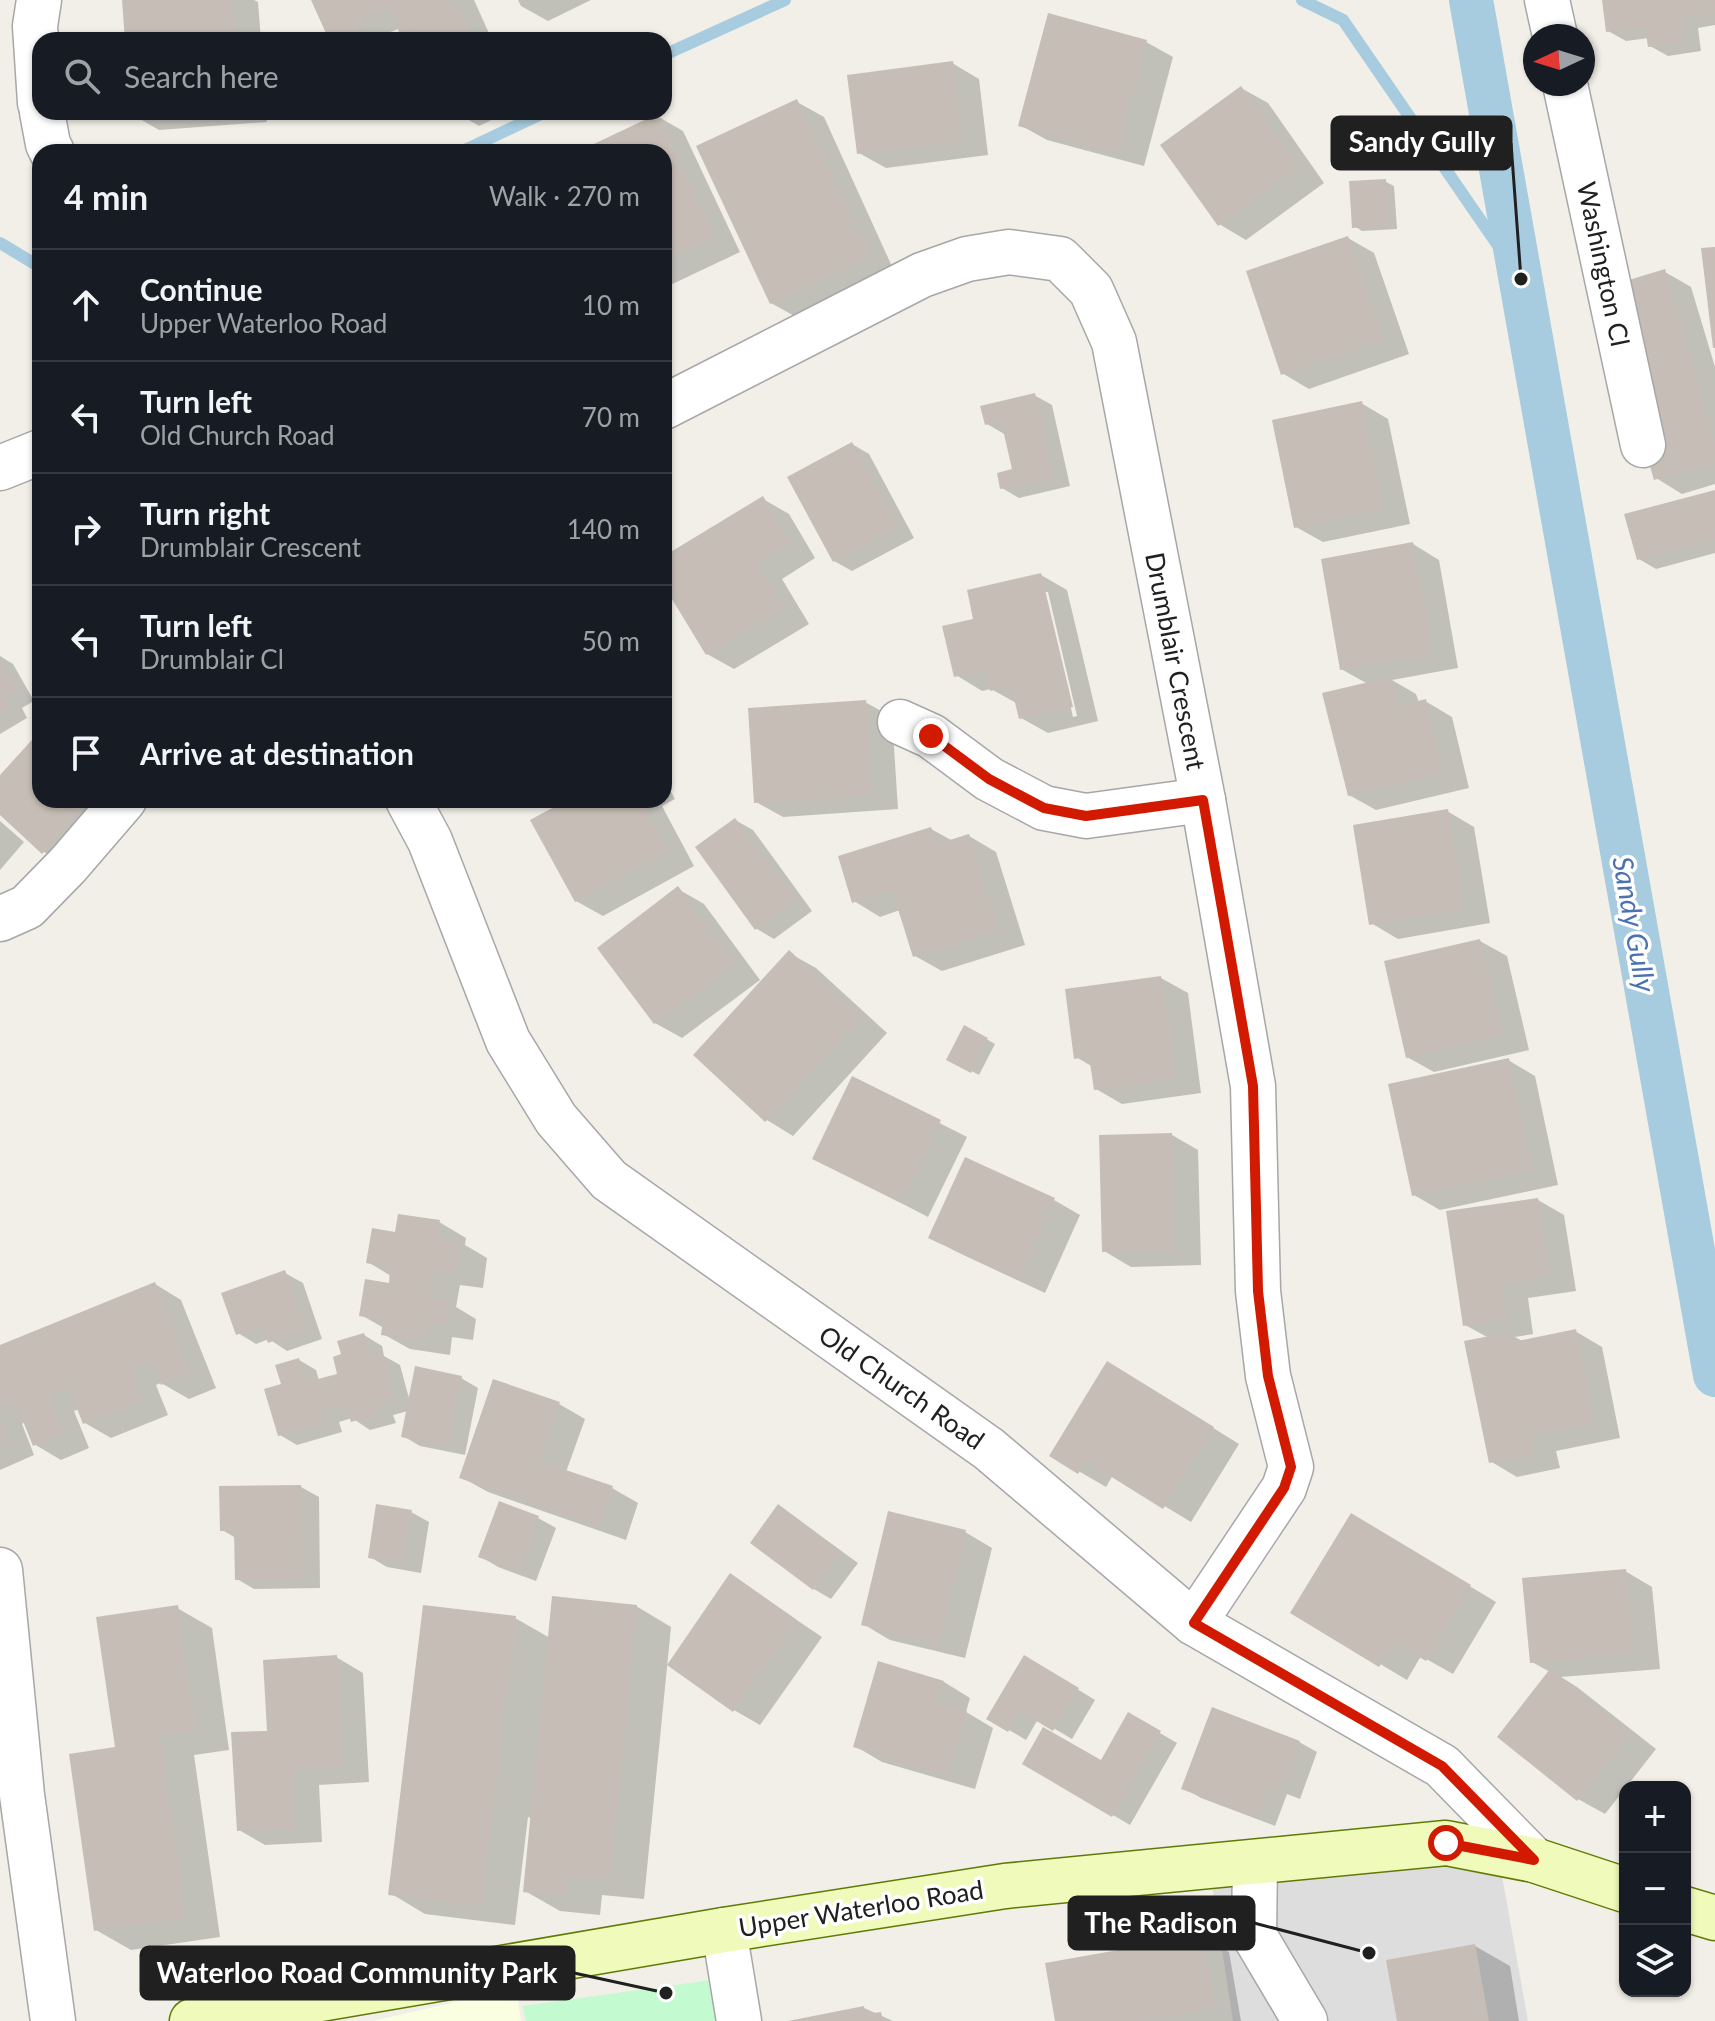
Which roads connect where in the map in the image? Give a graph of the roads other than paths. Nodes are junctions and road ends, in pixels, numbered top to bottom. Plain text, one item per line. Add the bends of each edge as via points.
1 (39, 0) edge
2 (1547, 0) edge
3 (1552, 24) edge
4 (35, 32) edge
5 (1568, 96) edge
6 (44, 120) edge
7 (48, 144) edge
8 (672, 403) edge
9 (1643, 445) dead end
10 (32, 455) edge
11 (0, 468) edge
12 (900, 722) dead end
13 (1203, 800) junction
14 (117, 808) edge
15 (412, 808) edge
16 (0, 919) edge
17 (0, 1570) edge
18 (1194, 1623) junction
19 (1534, 1860) junction
20 (1255, 1863) junction
21 (1619, 1888) edge
22 (1691, 1911) edge
23 (1715, 1918) edge
24 (724, 1930) junction
25 (262, 2015) edge
26 (53, 2021) edge
27 (192, 2021) edge
28 (739, 2021) edge
29 (1305, 2021) edge

1 - 4 street
2 - 3 street
5 - 9 street, Washington Cl
6 - 7 street
8 - 13 street, Drumblair Crescent via 933,271 1009,252 1060,259 1091,290 1114,342
10 - 11 street
12 - 13 street via 1044,808 1086,816
13 - 18 street, Drumblair Crescent via 1253,1086 1258,1291 1268,1376 1291,1467 1284,1488
14 - 16 street via 27,907
15 - 18 street, Old Church Road via 508,1041 556,1119 609,1180 989,1449
17 - 26 street via 22,1795
18 - 19 street, Old Church Road via 1442,1766
19 - 20 main road, Upper Waterloo Road via 1446,1843
19 - 21 main road, Upper Waterloo Road
20 - 24 main road, Upper Waterloo Road via 1005,1886
20 - 29 street via 1254,1935
22 - 23 main road
24 - 25 main road, Upper Waterloo Road
24 - 28 street
25 - 27 main road, Upper Waterloo Road

